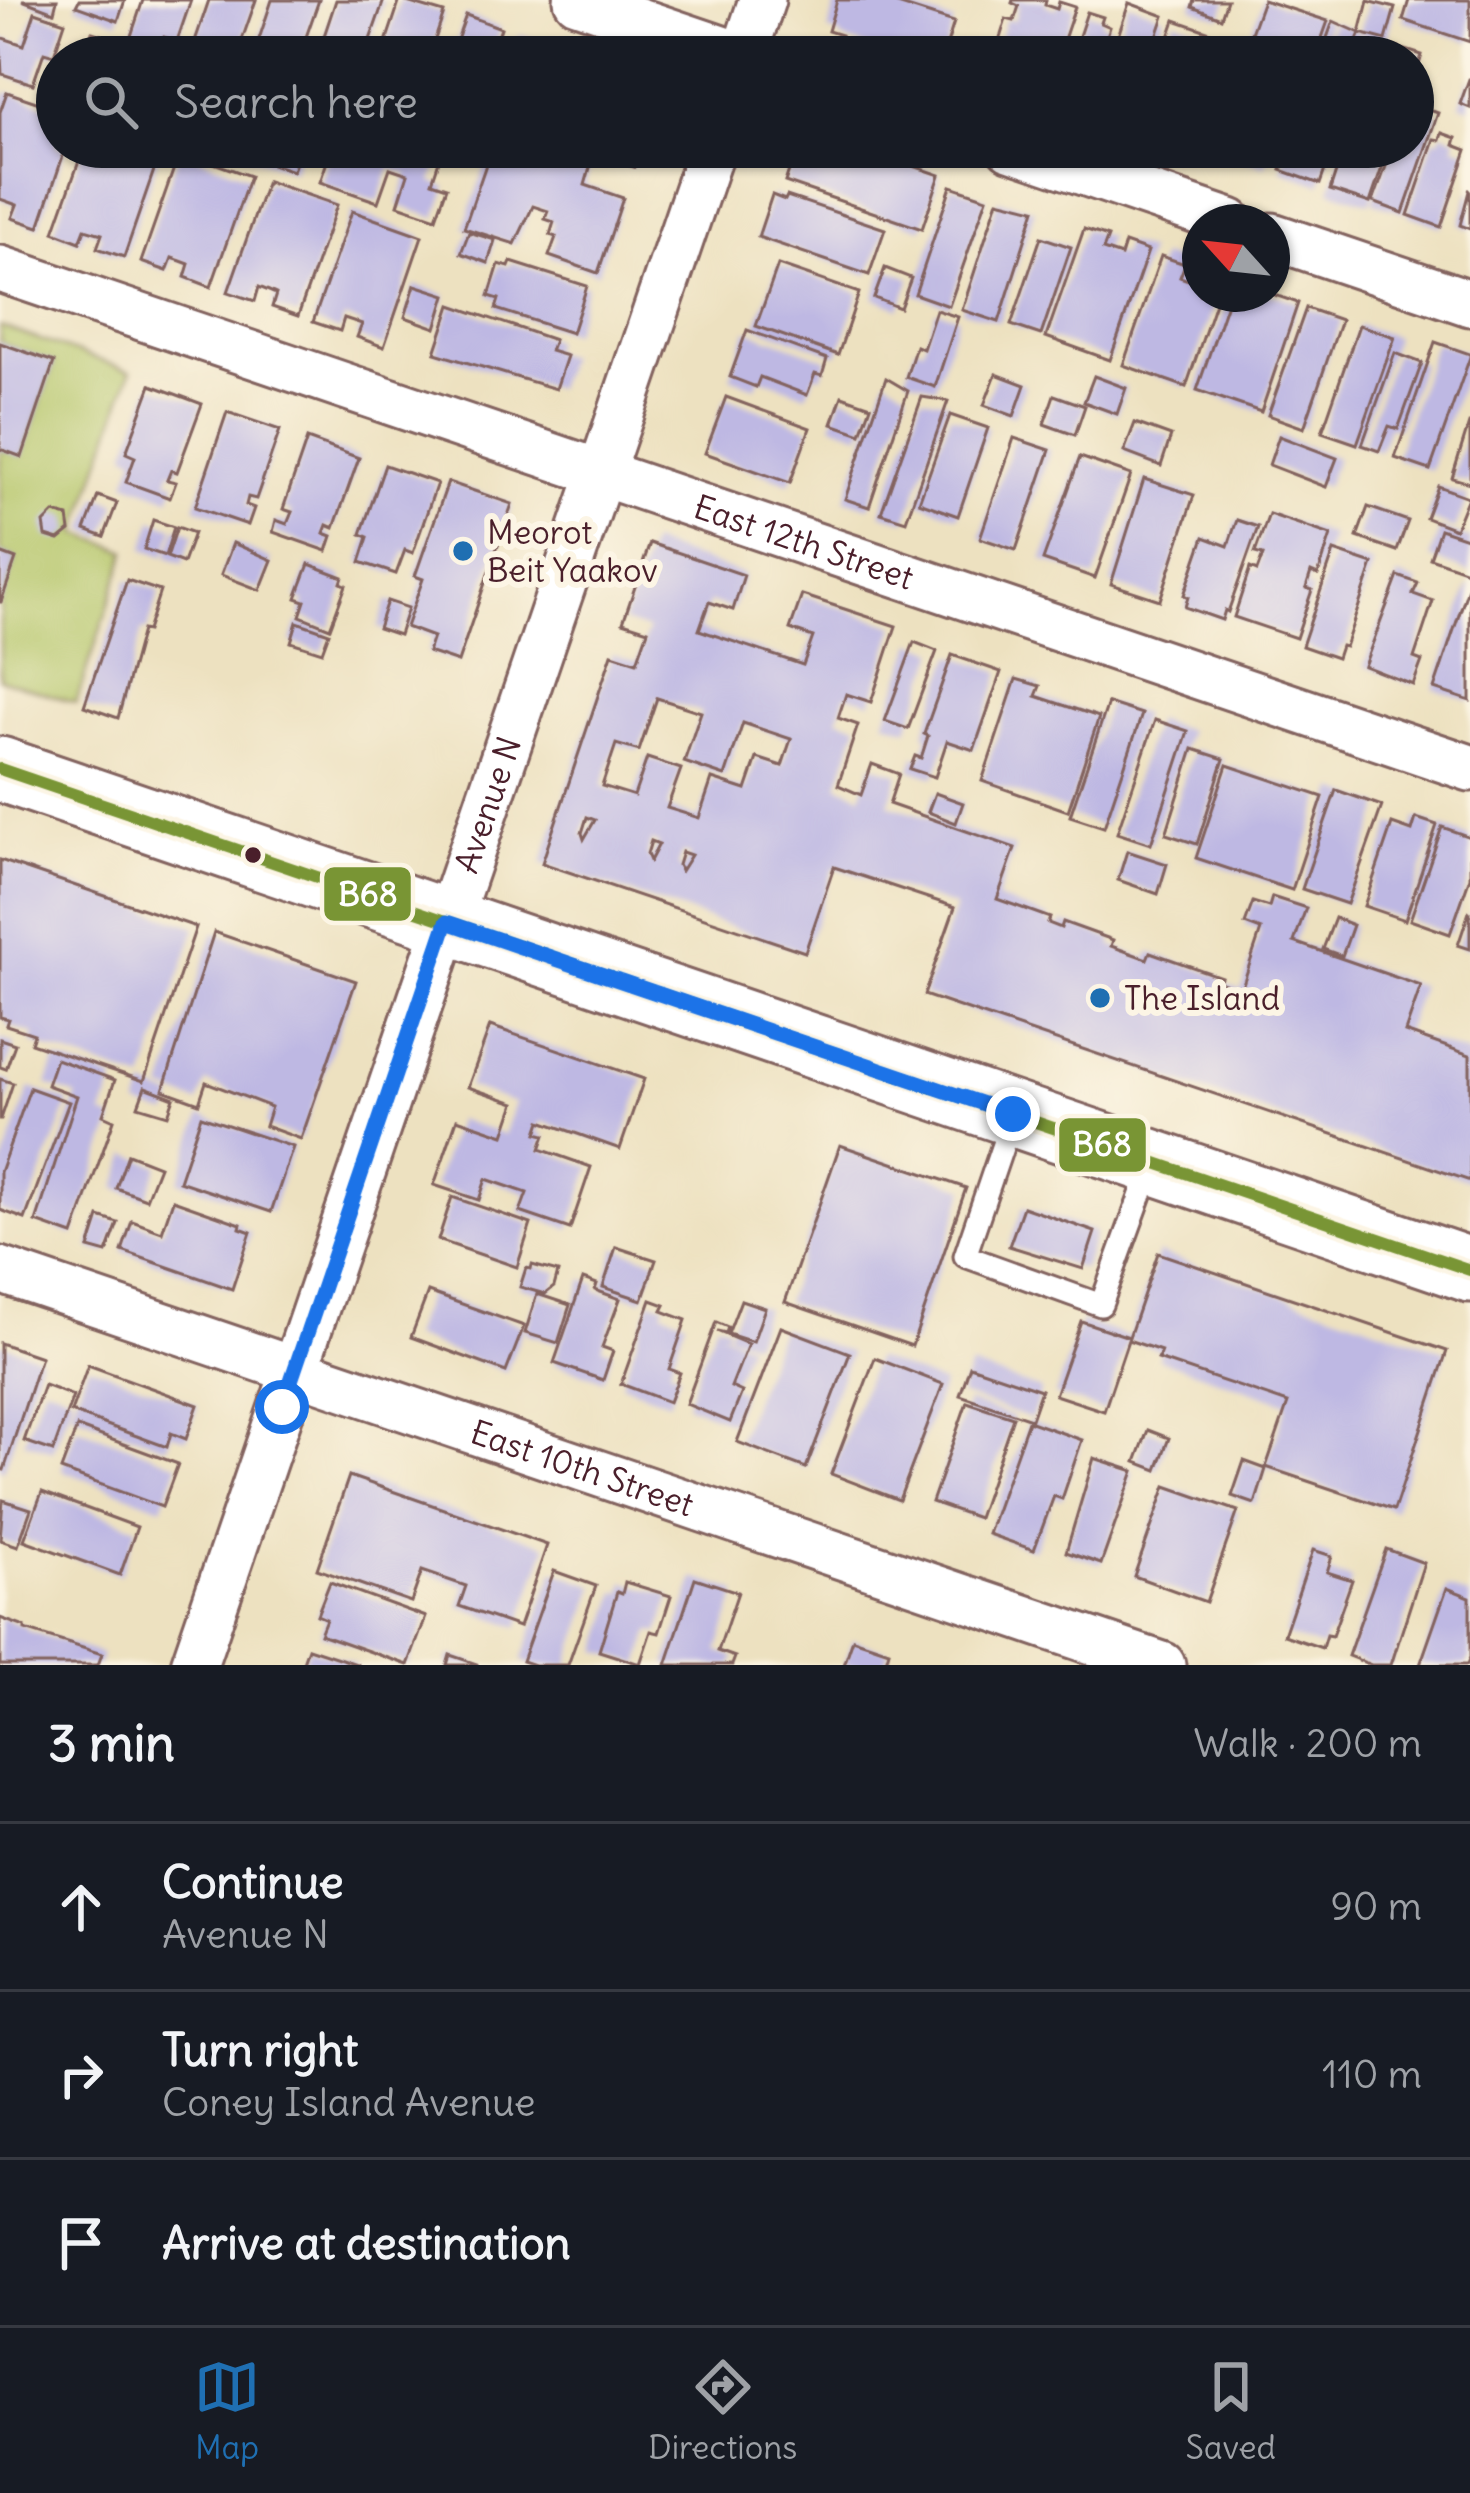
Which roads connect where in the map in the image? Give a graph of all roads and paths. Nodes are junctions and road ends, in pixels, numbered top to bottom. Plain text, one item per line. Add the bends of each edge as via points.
1 (577, 0) edge
2 (762, 0) edge
3 (682, 36) edge
4 (751, 36) edge
5 (705, 168) edge
6 (1072, 168) edge
7 (1182, 206) edge
8 (1290, 242) edge
9 (0, 269) edge
10 (1470, 304) edge
11 (600, 473) junction
12 (1470, 768) edge
13 (0, 769) edge
14 (447, 922) junction
15 (1013, 1114) junction
16 (1153, 1162) junction
17 (0, 1270) edge
18 (1470, 1270) edge
19 (295, 1370) junction
20 (194, 1665) edge
21 (1162, 1665) edge

1 - 3 street
2 - 4 street
5 - 11 street, Avenue N
6 - 7 street
8 - 10 street
9 - 11 street, East 12th Street
11 - 12 street, East 12th Street
11 - 14 street, Avenue N
13 - 14 main road
14 - 15 main road
14 - 19 street, Avenue N
15 - 16 main road
15 - 16 lane via 965,1256 1100,1305
16 - 18 main road
17 - 19 street, East 10th Street
19 - 20 street, Avenue N
19 - 21 street, East 10th Street

